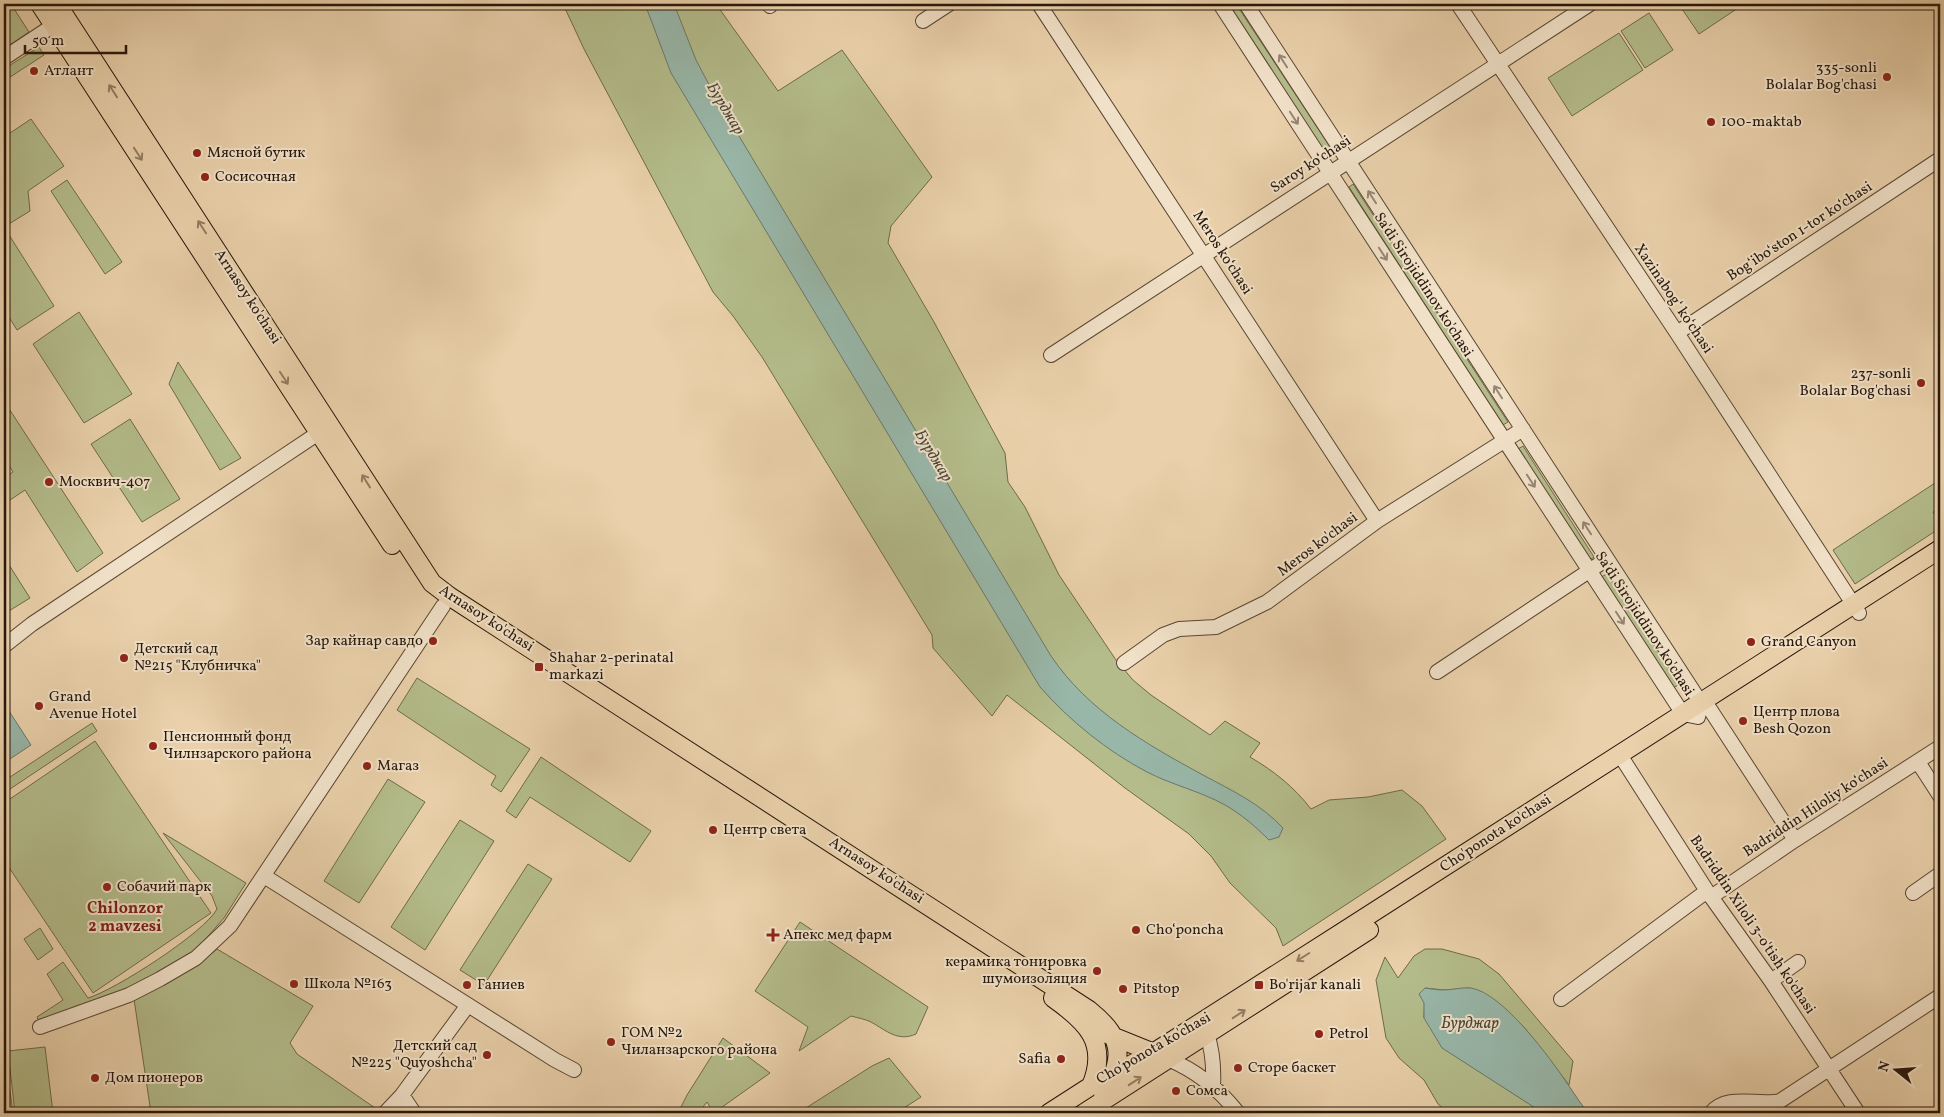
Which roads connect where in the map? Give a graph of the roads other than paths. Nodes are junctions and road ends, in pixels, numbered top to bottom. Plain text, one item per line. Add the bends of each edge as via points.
1 (40, 4) edge
2 (949, 4) edge
3 (1039, 4) edge
4 (1220, 4) edge
5 (1246, 4) edge
6 (1458, 4) edge
7 (1590, 4) edge
8 (59, 16) edge
9 (923, 21) dead end
10 (4, 58) edge
11 (1497, 64) junction
12 (1940, 159) edge
13 (1348, 161) junction
14 (1330, 172) junction
15 (1204, 254) junction
16 (1677, 333) junction
17 (1051, 355) dead end
18 (324, 428) junction
19 (1522, 429) junction
20 (1505, 441) junction
21 (1377, 521) junction
22 (1940, 549) edge
23 (1607, 559) junction
24 (1940, 561) edge
25 (1589, 570) junction
26 (446, 601) junction
27 (1857, 609) junction
28 (4, 646) edge
29 (1124, 663) dead end
30 (1437, 672) dead end
31 (1699, 709) junction
32 (1940, 747) edge
33 (1623, 760) junction
34 (1918, 762) junction
35 (706, 768) junction
36 (1940, 796) edge
37 (1795, 840) junction
38 (1940, 874) edge
39 (264, 876) junction
40 (1913, 893) dead end
41 (1709, 894) junction
42 (1349, 935) junction
43 (1798, 962) dead end
44 (1771, 981) junction
45 (1940, 996) edge
46 (1561, 999) dead end
47 (468, 1005) junction
48 (1086, 1025) junction
49 (40, 1027) dead end
50 (1207, 1034) junction
51 (1114, 1036) junction
52 (1160, 1056) junction
53 (1828, 1069) junction
54 (574, 1070) dead end
55 (1114, 1073) junction
56 (1091, 1086) junction
57 (1213, 1086) junction
58 (402, 1096) junction
59 (1101, 1102) junction
60 (385, 1113) edge
61 (414, 1113) edge
62 (1049, 1113) edge
63 (1084, 1113) edge
64 (1238, 1113) edge
65 (1711, 1113) edge
66 (1858, 1113) edge

1 - 8 main road, Arnasoy ko'chasi
2 - 9 street
3 - 15 street, Meros ko‘chasi
4 -> 14 street, Sa'di Sirojiddinov ko'chasi
13 -> 5 street, Sa'di Sirojiddinov ko'chasi
6 - 11 street, Xazinabog‘ ko‘chasi
7 - 11 street, Saroy ko‘chasi
8 - 10 street
8 - 18 main road, Arnasoy ko'chasi
11 - 13 street, Saroy ko‘chasi
11 - 16 street, Xazinabog‘ ko‘chasi
12 - 16 street, Bogʻiboʻston 1-tor koʻchasi
13 - 14 street, Saroy ko‘chasi
19 -> 13 street, Sa'di Sirojiddinov ko'chasi
14 - 15 street, Saroy ko‘chasi
14 -> 20 street, Sa'di Sirojiddinov ko'chasi
15 - 17 street, Saroy ko‘chasi
15 - 21 street, Meros ko‘chasi
16 - 27 street, Xazinabog‘ ko‘chasi
18 - 26 main road, Arnasoy ko'chasi via 419,586
18 - 28 street
19 - 20 street, Meros ko'chasi
23 -> 19 street, Sa'di Sirojiddinov ko'chasi
20 - 21 street, Meros ko'chasi
20 -> 25 street, Sa'di Sirojiddinov ko'chasi
21 - 29 street, Meros ko'chasi via 1267,602 1216,627 1179,629 1163,635
22 - 27 main road, Cho'ponota ko'chasi
23 - 25 street
23 - 31 street, Sa'di Sirojiddinov ko'chasi
24 - 27 main road, Cho'ponota ko'chasi
25 - 30 street
25 -> 31 street, Sa'di Sirojiddinov ko'chasi
26 - 35 main road, Arnasoy ko'chasi
26 - 39 street
27 - 31 main road, Cho'ponota ko'chasi
31 - 33 main road, Cho'ponota ko'chasi
31 - 37 street
32 - 34 street, Badriddin Hiloliy koʻchasi
33 - 41 street, Badriddin Xiloli 3-o'tish ko'chasi
33 - 42 main road, Cho'ponota ko'chasi
34 - 36 street
34 - 37 street, Badriddin Hiloliy koʻchasi
35 - 48 main road, Arnasoy ko'chasi via 1032,984
35 - 51 main road, Arnasoy ko'chasi via 1076,1000 1096,1015
37 - 41 street, Badriddin Hiloliy koʻchasi
38 - 40 street
39 - 47 street
39 - 49 street via 230,926 187,965 129,995
41 - 44 street, Badriddin Xiloli 3-o'tish ko'chasi
41 - 46 street, Badriddin Hiloliy koʻchasi
50 -> 42 main road, Cho'ponota ko'chasi
42 -> 52 main road, Cho'ponota ko'chasi
43 - 44 street
44 - 53 street, Badriddin Xiloli 3-o'tish ko'chasi
45 - 53 street
47 - 54 street
47 - 58 street
48 - 51 main road, Arnasoy ko'chasi
48 - 56 main road, Arnasoy ko'chasi via 1098,1054
50 - 52 main road, Cho'ponota ko'chasi
50 - 57 street via 1214,1068
51 - 52 main road, Arnasoy ko'chasi
51 - 55 main road via 1118,1054
52 - 55 main road, Cho'ponota ko'chasi
52 - 57 street, Arnasoy ko'chasi via 1193,1070
59 -> 52 main road, Cho'ponota ko'chasi
53 - 65 street via 1780,1101 1727,1102
53 - 66 street, Badriddin Xiloli 3-o'tish ko'chasi
55 - 56 main road, Cho'ponota ko'chasi
55 - 59 main road
56 - 62 main road, Cho'ponota ko'chasi
57 - 64 street, Arnasoy ko'chasi
58 - 60 street
58 - 61 street
59 - 63 main road, Cho'ponota ko'chasi

